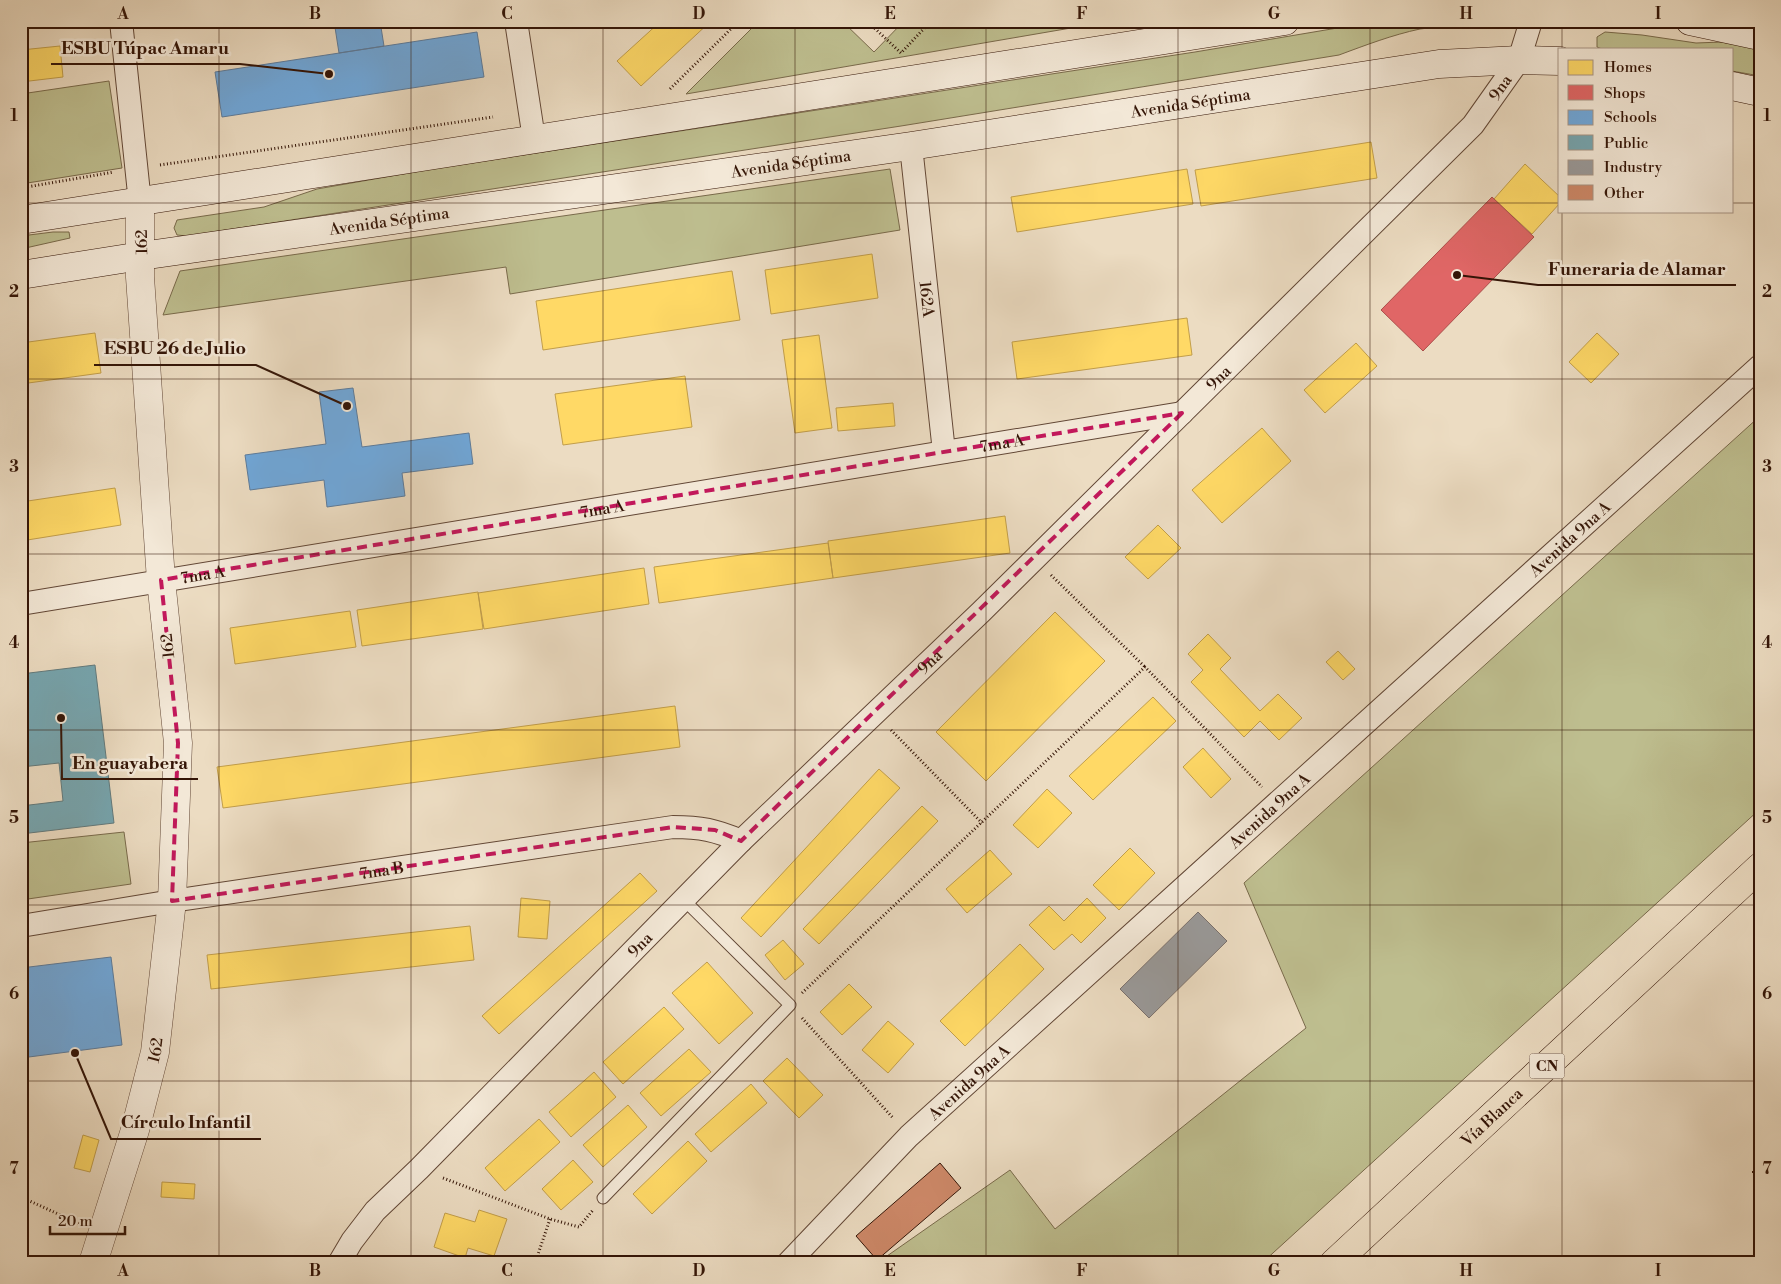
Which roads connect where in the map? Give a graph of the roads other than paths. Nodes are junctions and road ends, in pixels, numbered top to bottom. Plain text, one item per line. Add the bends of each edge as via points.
1 (121, 21) edge
2 (516, 21) edge
3 (1285, 21) edge
4 (1531, 21) edge
5 (1690, 21) edge
6 (1760, 36) edge
7 (1519, 60) junction
8 (1558, 61) edge
9 (1734, 86) edge
10 (1760, 92) edge
11 (534, 139) junction
12 (911, 146) junction
13 (140, 203) junction
14 (21, 220) edge
15 (141, 256) junction
16 (21, 275) edge
17 (1760, 366) edge
18 (1182, 413) junction
19 (944, 452) junction
20 (161, 580) junction
21 (21, 604) edge
22 (741, 841) junction
23 (1760, 868) edge
24 (684, 900) junction
25 (172, 901) junction
26 (21, 926) edge
27 (603, 1198) road end
28 (93, 1263) edge
29 (340, 1263) edge
30 (788, 1263) edge
31 (1334, 1263) edge

1 - 13 street, 162
2 - 11 street
3 - 11 main road
4 - 7 street, 9na
5 - 6 main road
7 - 8 main road, Avenida Séptima
7 - 12 main road, Avenida Séptima via 1439,64
7 - 18 street, 9na via 1473,125
9 - 10 main road
11 - 13 main road
12 - 15 main road, Avenida Séptima
12 - 19 street, 162A
13 - 14 main road
13 - 15 main road, 162
15 - 16 main road, Avenida Séptima
15 - 20 main road, 162
17 - 30 street, Avenida 9na A via 909,1136
18 - 19 street, 7ma A
18 - 22 street, 9na
19 - 20 street, 7ma A
20 - 21 street, 7ma A
20 - 25 main road, 162 via 178,743
22 - 24 street, 9na
22 - 25 street, 7ma B via 715,830 673,827
23 - 31 highway, Vía Blanca / CN
24 - 27 lane via 790,1005
24 - 29 street, 9na via 375,1211
25 - 26 street, 7ma B
25 - 28 main road, 162 via 155,1052 136,1130

